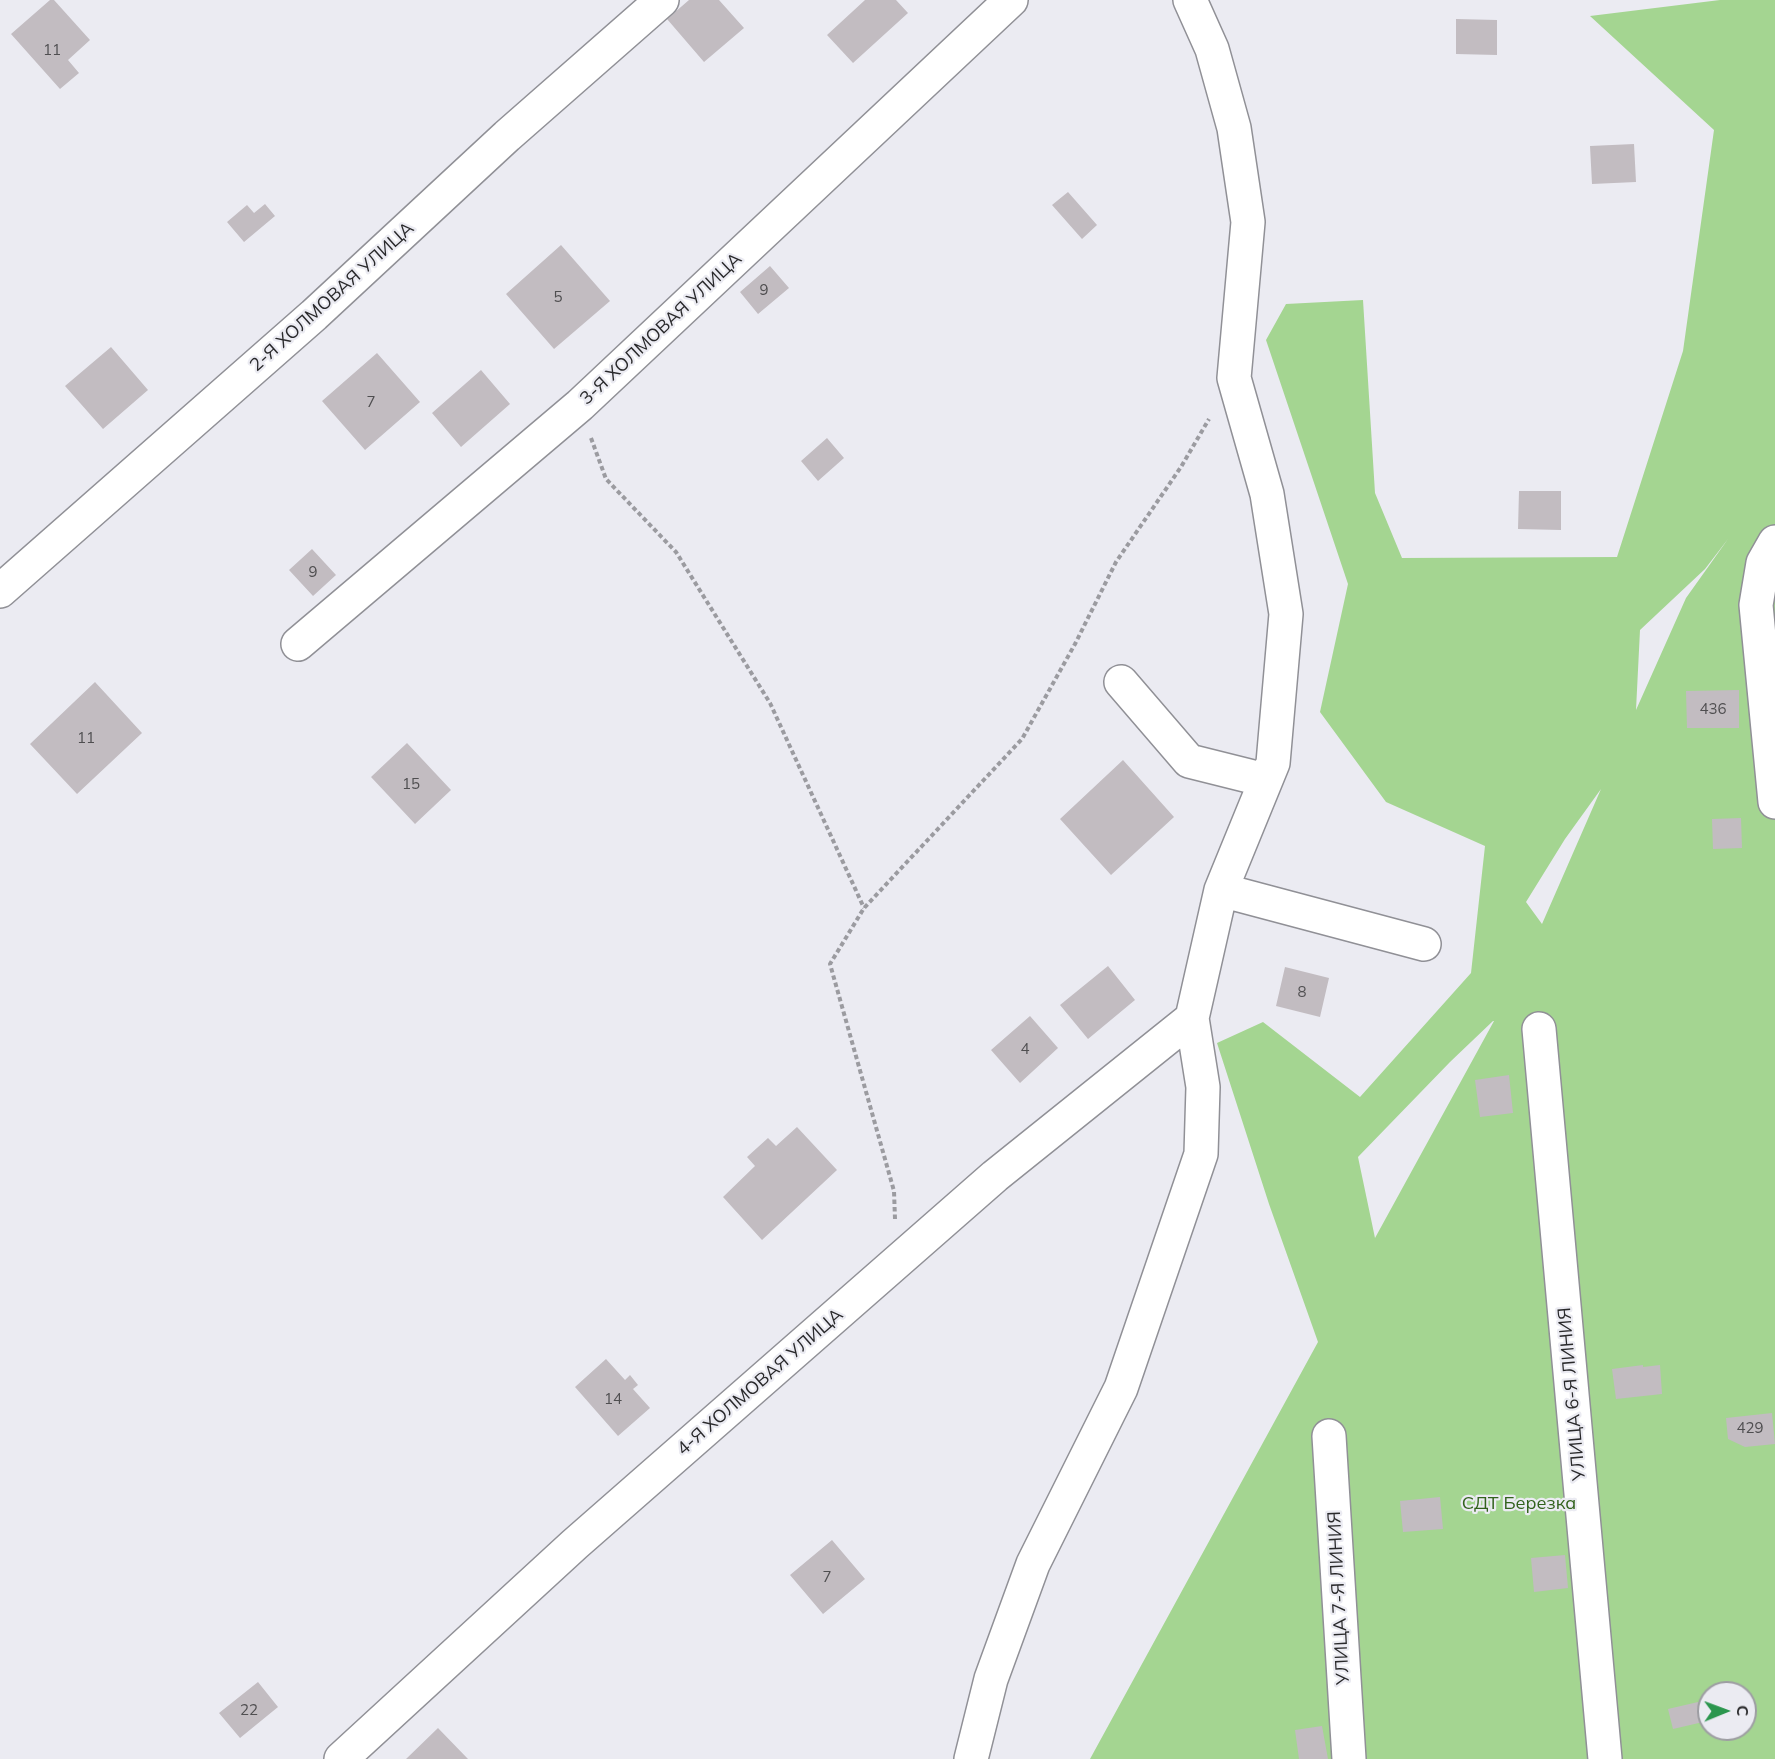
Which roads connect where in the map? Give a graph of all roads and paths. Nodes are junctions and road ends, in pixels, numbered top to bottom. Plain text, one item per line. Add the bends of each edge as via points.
1 (662, 0) edge
2 (1011, 0) edge
3 (1190, 0) edge
4 (1233, 378) junction
5 (580, 405) junction
6 (1775, 542) edge
7 (0, 591) edge
8 (298, 644) dead end
9 (1121, 682) dead end
10 (1265, 780) junction
11 (1775, 802) edge
12 (1221, 890) junction
13 (864, 908) junction
14 (1424, 944) dead end
15 (1192, 1018) junction
16 (1539, 1029) dead end
17 (897, 1261) junction
18 (1329, 1436) dead end
19 (341, 1759) edge
20 (971, 1759) edge
21 (1349, 1759) edge
22 (1605, 1759) edge

1 - 7 street, 2-Я ХОЛМОВАЯ УЛИЦА via 507,136 314,315
2 - 5 street, 3-Я ХОЛМОВАЯ УЛИЦА
3 - 4 street via 1212,49 1234,128 1248,222
4 - 10 street via 1267,494 1286,614 1273,763
4 - 13 path via 1181,467 1116,562 1022,739
5 - 8 street, 3-Я ХОЛМОВАЯ УЛИЦА
5 - 13 path via 606,479 676,552 770,703
6 - 11 street via 1763,563 1756,605
9 - 10 street via 1190,761
10 - 12 street
12 - 14 street
12 - 15 street
13 - 17 path via 830,964 894,1191
15 - 17 street, 4-Я ХОЛМОВАЯ УЛИЦА via 995,1176
15 - 20 street via 1203,1087 1201,1154 1121,1388 1033,1564 991,1679
16 - 22 street, УЛИЦА 6-Я ЛИНИЯ
17 - 19 street, 4-Я ХОЛМОВАЯ УЛИЦА via 575,1544
18 - 21 street, УЛИЦА 7-Я ЛИНИЯ

